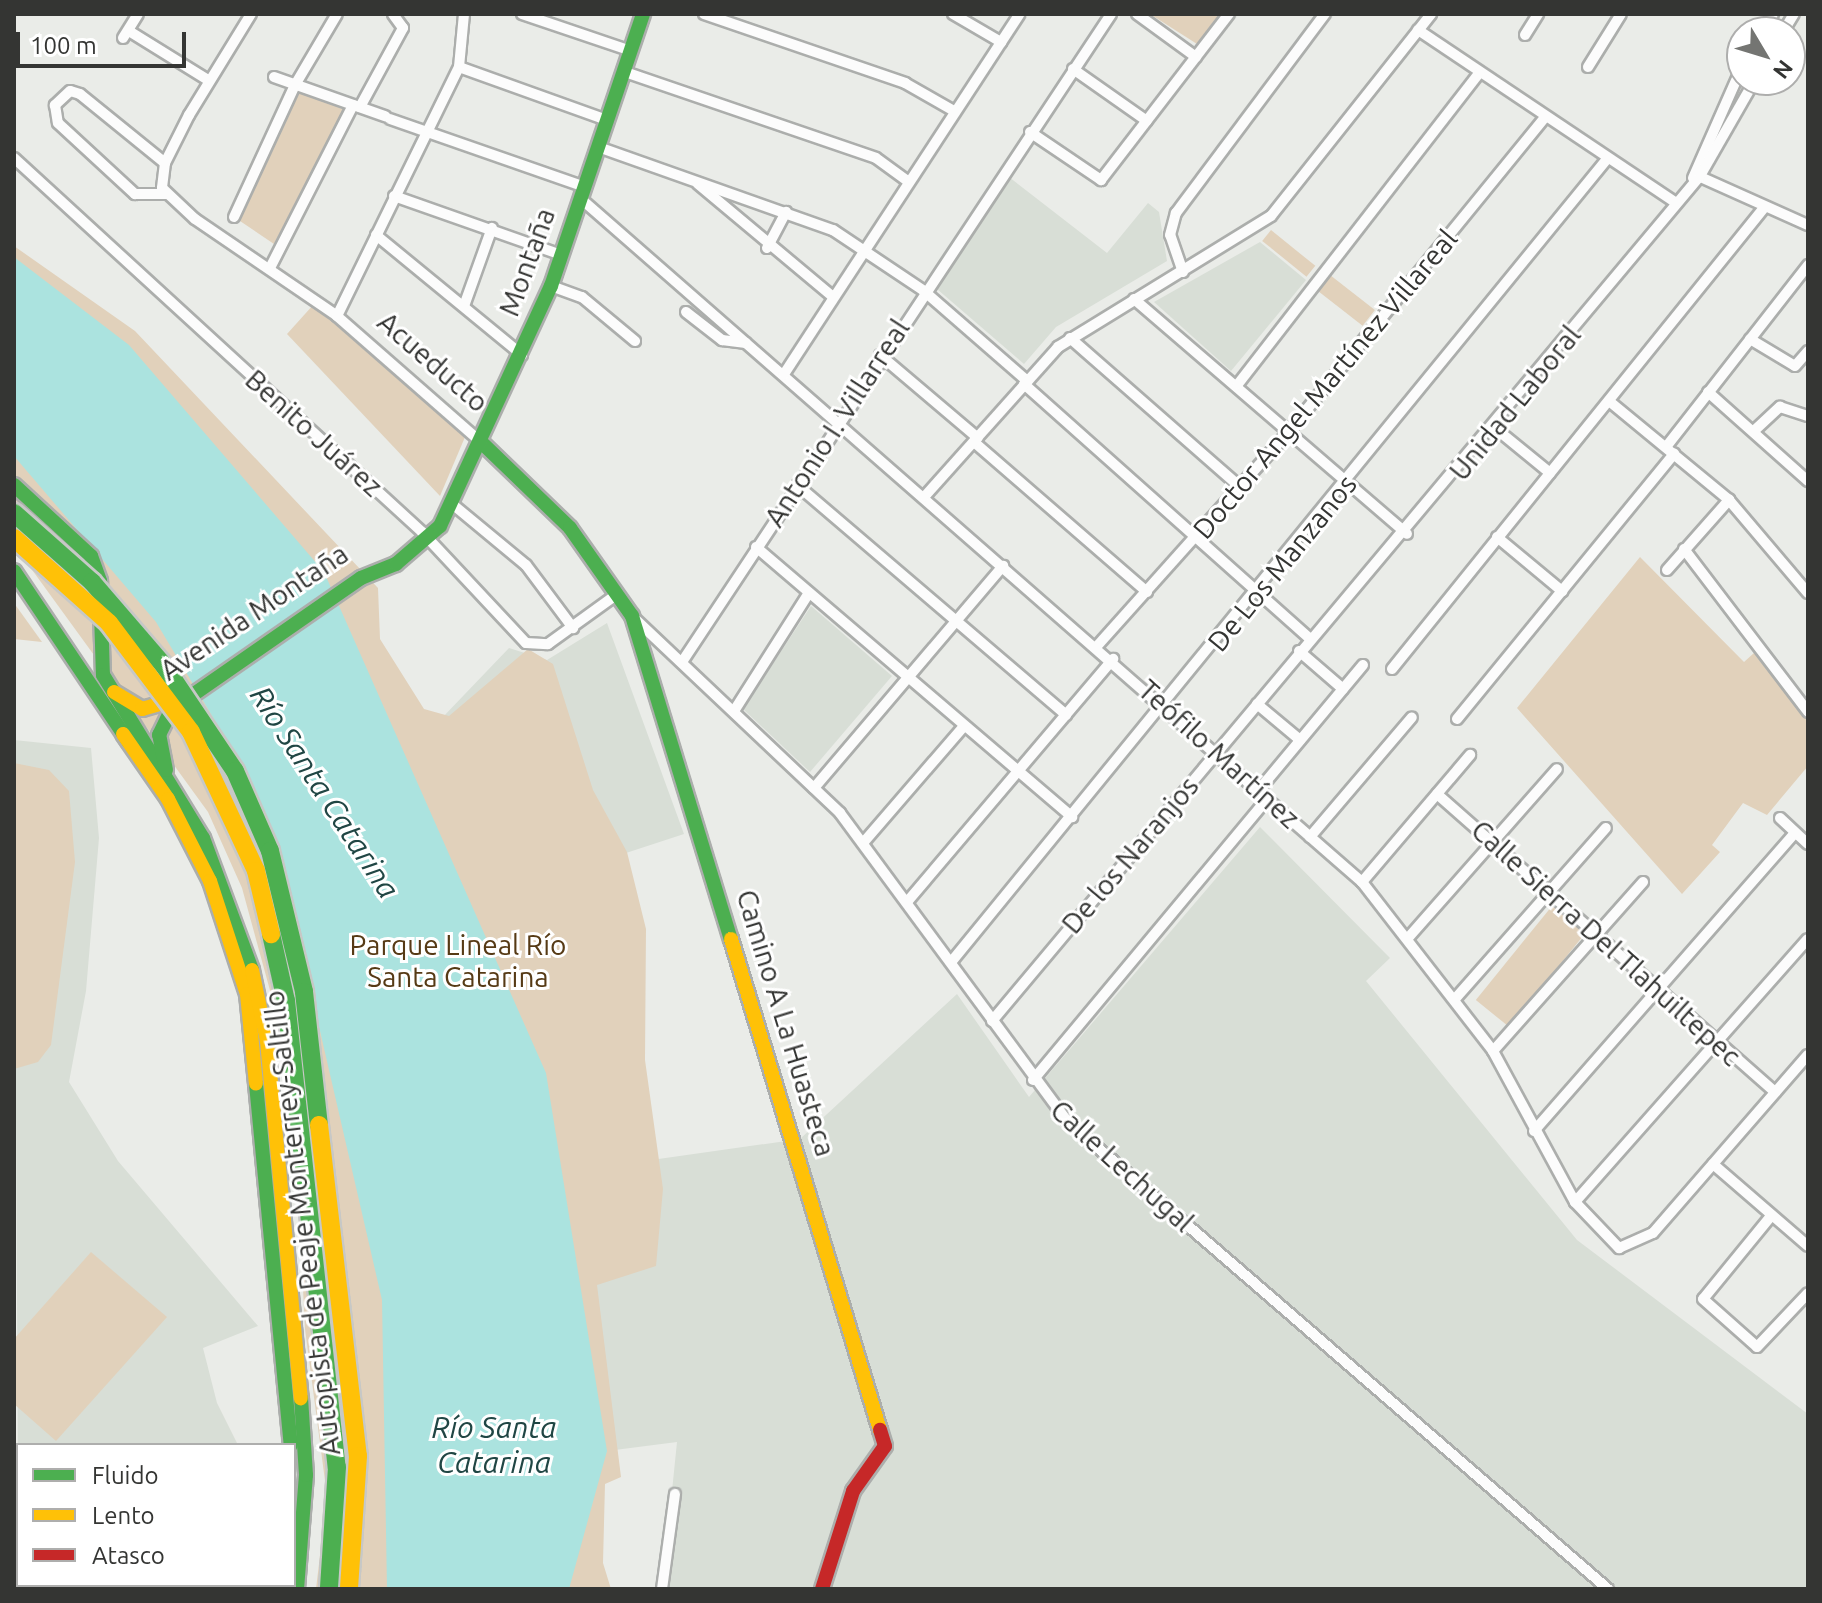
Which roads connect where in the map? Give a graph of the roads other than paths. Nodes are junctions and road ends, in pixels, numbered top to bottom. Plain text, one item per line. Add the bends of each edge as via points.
1 (138, 14) edge
2 (251, 14) edge
3 (337, 14) edge
4 (393, 14) edge
5 (464, 14) edge
6 (522, 14) edge
7 (643, 14) edge
8 (704, 14) edge
9 (953, 14) edge
10 (1020, 14) edge
11 (1111, 14) edge
12 (1137, 14) edge
13 (1229, 14) edge
14 (1325, 14) edge
15 (1431, 14) edge
16 (1538, 14) edge
17 (1621, 14) edge
18 (718, 16) edge
19 (1418, 30) junction
20 (1525, 35) dead end
21 (1001, 42) junction
22 (631, 51) junction
23 (1196, 57) junction
24 (459, 67) junction
25 (1588, 67) dead end
26 (1073, 69) junction
27 (625, 72) junction
28 (1479, 73) junction
29 (274, 77) dead end
30 (208, 80) junction
31 (295, 85) junction
32 (1730, 96) edge
33 (1745, 96) edge
34 (356, 106) junction
35 (954, 111) junction
36 (1545, 117) junction
37 (607, 120) junction
38 (1147, 121) junction
39 (427, 132) junction
40 (1030, 132) junction
41 (598, 147) junction
42 (14, 158) edge
43 (1607, 159) junction
44 (165, 163) junction
45 (1695, 178) junction
46 (908, 181) junction
47 (696, 182) junction
48 (164, 191) junction
49 (582, 192) junction
50 (394, 196) junction
51 (1676, 203) junction
52 (1763, 209) junction
53 (786, 212) junction
54 (234, 217) dead end
55 (1808, 225) edge
56 (492, 228) junction
57 (376, 235) junction
58 (767, 248) junction
59 (864, 248) junction
60 (562, 255) junction
61 (1808, 265) edge
62 (270, 268) junction
63 (1183, 272) junction
64 (551, 286) junction
65 (924, 291) junction
66 (832, 296) junction
67 (1134, 299) junction
68 (464, 306) junction
69 (686, 312) dead end
70 (337, 316) junction
71 (1070, 338) junction
72 (1750, 339) junction
73 (635, 341) dead end
74 (748, 344) junction
75 (1808, 351) edge
76 (522, 355) junction
77 (880, 355) junction
78 (784, 374) junction
79 (1026, 383) junction
80 (1238, 384) junction
81 (1708, 392) junction
82 (1609, 401) junction
83 (1808, 416) edge
84 (838, 422) junction
85 (1495, 428) junction
86 (1756, 429) junction
87 (1290, 430) junction
88 (976, 440) junction
89 (480, 441) junction
90 (1670, 451) junction
91 (1550, 473) junction
92 (1808, 481) edge
93 (1348, 482) junction
94 (14, 485) edge
95 (797, 485) junction
96 (1240, 487) junction
97 (925, 496) junction
98 (1729, 500) junction
99 (451, 503) junction
100 (14, 513) edge
101 (1407, 534) junction
102 (425, 536) junction
103 (1497, 537) junction
104 (14, 538) edge
105 (1195, 538) junction
106 (756, 547) junction
107 (1684, 549) junction
108 (1003, 566) junction
109 (1667, 570) dead end
110 (14, 571) edge
111 (360, 575) joint
112 (14, 584) edge
113 (1562, 591) junction
114 (1147, 592) junction
115 (809, 593) junction
116 (1808, 593) edge
117 (1258, 594) junction
118 (616, 595) junction
119 (632, 616) junction
120 (1330, 616) joint
121 (954, 624) junction
122 (573, 628) junction
123 (1308, 637) junction
124 (1098, 645) junction
125 (1299, 651) junction
126 (1113, 659) junction
127 (682, 662) junction
128 (1363, 665) dead end
129 (1392, 669) dead end
130 (908, 677) junction
131 (108, 683) junction
132 (1343, 689) junction
133 (1257, 704) junction
134 (1166, 705) junction
135 (169, 707) junction
136 (734, 711) junction
137 (1808, 712) edge
138 (1066, 715) junction
139 (1412, 717) dead end
140 (1457, 719) dead end
141 (964, 726) junction
142 (1300, 740) junction
143 (129, 742) junction
144 (1216, 751) junction
145 (1470, 755) dead end
146 (1557, 769) dead end
147 (1018, 772) junction
148 (167, 774) junction
149 (814, 788) junction
150 (1258, 791) junction
151 (1437, 794) junction
152 (1267, 799) junction
153 (1072, 817) junction
154 (1780, 818) dead end
155 (1606, 828) dead end
156 (1795, 833) junction
157 (1310, 837) junction
158 (1493, 842) junction
159 (863, 843) junction
160 (1808, 844) edge
161 (1362, 882) junction
162 (1643, 882) dead end
163 (1550, 892) junction
164 (907, 902) junction
165 (1596, 934) junction
166 (1408, 938) junction
167 (1808, 939) edge
168 (952, 961) junction
169 (1660, 989) junction
170 (1455, 999) junction
171 (992, 1021) junction
172 (1717, 1041) junction
173 (1493, 1051) junction
174 (1808, 1055) edge
175 (1033, 1080) junction
176 (1775, 1092) junction
177 (1534, 1131) junction
178 (1713, 1164) junction
179 (1575, 1202) junction
180 (1771, 1216) junction
181 (1808, 1246) edge
182 (1808, 1293) edge
183 (291, 1443) edge
184 (675, 1494) dead end
185 (297, 1589) edge
186 (329, 1589) edge
187 (349, 1589) edge
188 (662, 1589) edge
189 (822, 1589) edge
190 (1608, 1589) edge

1 - 30 street via 126,34
2 - 30 street
3 - 31 street
4 - 34 street via 403,28
5 - 24 street
6 - 22 street
7 - 22 main road, Montaña
8 - 18 street
9 - 21 street
10 - 21 street
11 - 26 street, Antonio I. Villarreal
12 - 23 street
13 - 23 street
14 - 63 street via 1176,213 1170,235
15 - 19 street
16 - 20 street
17 - 25 street
18 - 35 street via 905,83
19 - 28 street
19 - 63 street via 1271,216
21 - 35 street
22 - 27 main road, Montaña
23 - 38 street
24 - 37 street
24 - 39 street
26 - 38 street
26 - 40 street, Antonio I. Villarreal
27 - 37 main road, Montaña
27 - 46 street via 876,158
28 - 36 street
28 - 80 street
29 - 31 street
30 - 44 street
31 - 34 street
31 - 54 street
32 - 45 street, Unidad Laboral
33 - 45 street, Unidad Laboral
34 - 39 street
34 - 62 street
35 - 46 street
36 - 43 street
36 - 87 street, Doctor Angel Martínez Villareal
37 - 41 main road, Montaña
38 - 40 street via 1097,181
39 - 49 street
39 - 50 street
40 - 65 street, Antonio I. Villarreal
41 - 47 street
41 - 49 main road, Montaña
42 - 102 street, Benito Juárez
43 - 51 street
43 - 93 street, De Los Manzanos
44 - 48 street
44 - 48 street via 101,105 75,92 59,100 52,114 58,123 135,194
45 - 51 street, Unidad Laboral
45 - 52 street
46 - 59 street
47 - 53 street
47 - 58 street
48 - 62 street, Acueducto
49 - 60 main road, Montaña
49 - 74 street, Teófilo Martínez
50 - 56 street
50 - 57 street
51 - 85 street, Unidad Laboral
52 - 55 street
52 - 82 street
53 - 58 street
53 - 59 street
56 - 60 street
56 - 68 street
57 - 68 street
57 - 70 street
58 - 66 street
59 - 65 street
59 - 66 street
60 - 64 main road, Montaña
61 - 72 street
62 - 70 street, Acueducto
63 - 67 street
64 - 73 street via 582,297
64 - 76 main road, Montaña
65 - 77 street, Antonio I. Villarreal
65 - 79 street
66 - 78 street
67 - 71 street
67 - 80 street
68 - 76 street
69 - 74 street via 722,340
70 - 89 street, Acueducto
71 - 79 street
71 - 96 street
72 - 75 street via 1795,366
72 - 81 street
74 - 78 street, Teófilo Martínez
76 - 89 main road, Montaña
77 - 84 street, Antonio I. Villarreal
77 - 88 street
78 - 84 street, Teófilo Martínez
79 - 88 street
79 - 105 street
80 - 87 street
81 - 86 street
81 - 90 street
82 - 90 street
82 - 91 street
83 - 86 street via 1780,407
84 - 95 street, Antonio I. Villarreal
84 - 97 street, Teófilo Martínez
85 - 91 street
85 - 101 street, Unidad Laboral
86 - 92 street
87 - 93 street
87 - 96 street, Doctor Angel Martínez Villareal
88 - 97 street
88 - 114 street
89 - 99 main road, Montaña
89 - 118 main road, Acueducto via 570,528
90 - 98 street
90 - 113 street
91 - 103 street
93 - 101 street
93 - 117 street, De Los Manzanos
94 - 131 main road via 91,556 100,581
95 - 106 street, Antonio I. Villarreal
95 - 121 street
96 - 105 street, Doctor Angel Martínez Villareal
97 - 108 street, Teófilo Martínez
98 - 107 street
98 - 116 street
99 - 102 main road, Montaña via 443,521
99 - 122 street via 526,565
100 - 187 main road, Autopista de Peaje Monterrey-Saltillo, bridge via 92,582 165,667 235,771 270,851 304,992 358,1456
101 - 120 street, Unidad Laboral
102 - 111 main road, Montaña
102 - 122 street, Benito Juárez via 526,643 541,647
103 - 113 street
103 - 129 street
104 - 186 main road, Autopista de Peaje Monterrey-Saltillo, bridge via 109,623 191,732 256,871 286,1001 319,1288 337,1467
105 - 114 street, Doctor Angel Martínez Villareal
105 - 117 street
106 - 115 street
106 - 127 street, Antonio I. Villarreal
107 - 109 street
107 - 137 street
108 - 121 street
108 - 124 street, Teófilo Martínez
110 - 143 main road
111 - 135 main road, Avenida Montaña, bridge
112 - 143 main road
113 - 140 street
114 - 124 street, Doctor Angel Martínez Villareal
115 - 130 street
115 - 136 street
117 - 123 street
117 - 134 street, De Los Manzanos
118 - 119 main road, Acueducto
118 - 122 street, Benito Juárez
119 - 127 street, Calle Lechugal
119 - 189 main road, Camino A La Huasteca via 885,1446 853,1491
120 - 123 street, De los Naranjos
121 - 130 street
121 - 138 street
123 - 125 street, De los Naranjos
124 - 126 street, Teófilo Martínez
125 - 132 street
125 - 133 street, De los Naranjos
126 - 134 street, Teófilo Martínez
126 - 138 street
127 - 136 street, Calle Lechugal
128 - 132 street
130 - 141 street
130 - 149 street
131 - 135 main road, Avenida Montaña via 142,709
131 - 148 main road
132 - 142 street
133 - 142 street
133 - 144 street, De los Naranjos
134 - 144 street, Teófilo Martínez
134 - 153 street, De Los Manzanos
135 - 148 main road, Avenida Montaña via 158,743
136 - 149 street, Calle Lechugal
138 - 147 street
139 - 157 street
141 - 147 street
141 - 159 street
142 - 150 street
143 - 183 main road via 210,881 247,994
144 - 150 street, Teófilo Martínez
144 - 171 street, De los Naranjos
145 - 151 street
146 - 158 street
147 - 153 street
147 - 164 street
148 - 185 main road via 226,887 267,1041 306,1475
149 - 159 street, Calle Lechugal
150 - 152 street, Teófilo Martínez
151 - 158 street, Calle Sierra Del Tlahuiltepec
151 - 161 street
152 - 157 street, Teófilo Martínez
152 - 175 street
153 - 168 street, De Los Manzanos
154 - 156 street
155 - 163 street
156 - 160 street
156 - 169 street
157 - 161 street, Teófilo Martínez
158 - 163 street, Calle Sierra Del Tlahuiltepec
158 - 166 street
159 - 164 street, Calle Lechugal
161 - 166 street, Teófilo Martínez
162 - 165 street
163 - 165 street, Calle Sierra Del Tlahuiltepec
163 - 170 street
164 - 168 street, Calle Lechugal
165 - 169 street, Calle Sierra Del Tlahuiltepec
165 - 173 street
166 - 170 street, Teófilo Martínez
167 - 172 street
168 - 171 street, Calle Lechugal
169 - 172 street, Calle Sierra Del Tlahuiltepec
169 - 177 street
170 - 173 street, Teófilo Martínez
171 - 175 street, Calle Lechugal
172 - 176 street, Calle Sierra Del Tlahuiltepec
172 - 179 street
173 - 177 street, Teófilo Martínez
174 - 176 street
175 - 190 street, Calle Lechugal via 1093,1144
176 - 178 street
177 - 179 street, Teófilo Martínez
178 - 179 street, Teófilo Martínez via 1629,1249 1607,1240
178 - 180 street
180 - 181 street
180 - 182 street via 1703,1299 1757,1347
184 - 188 street

